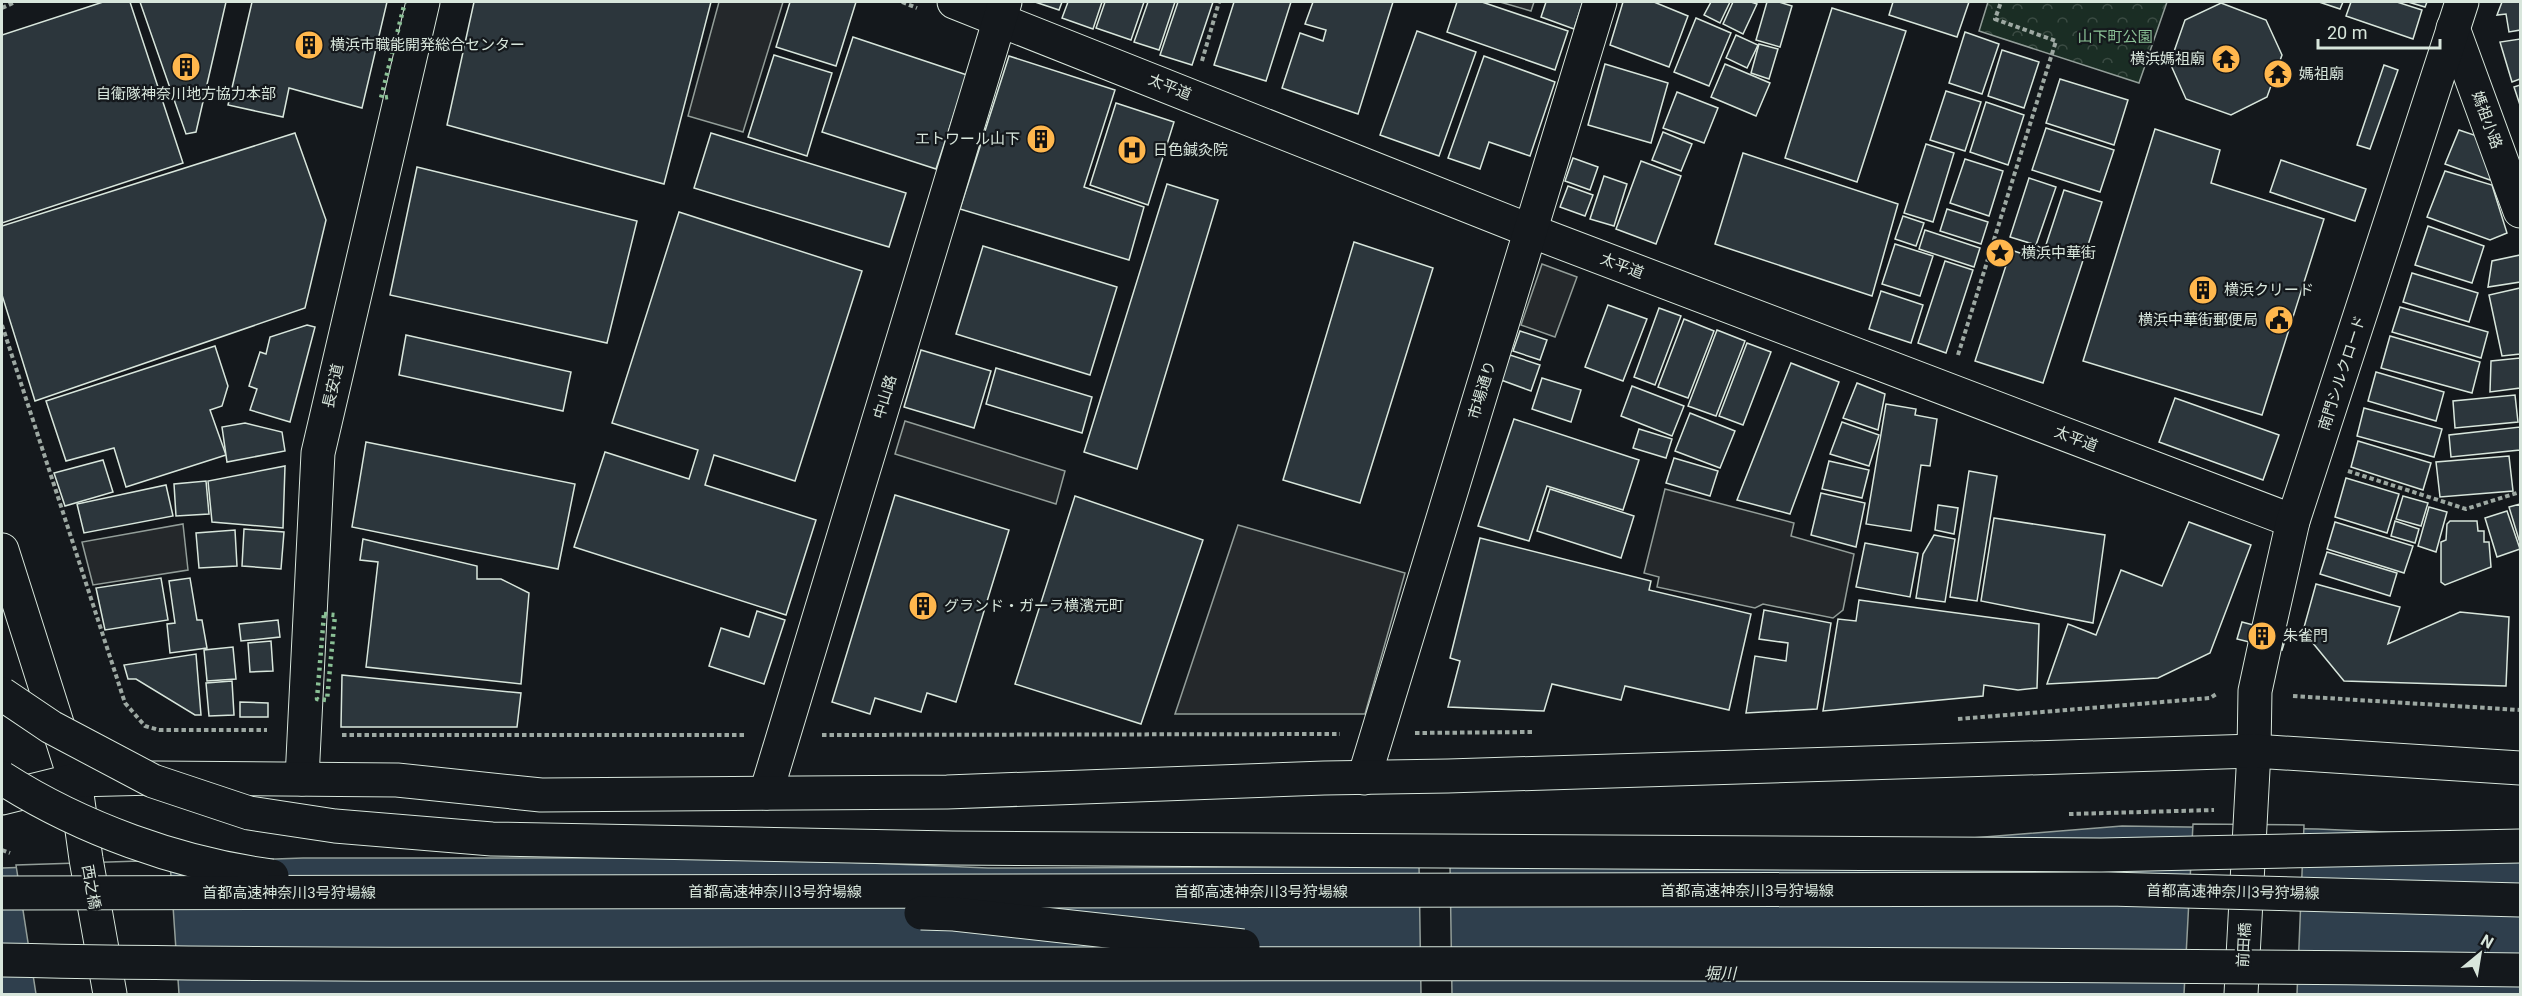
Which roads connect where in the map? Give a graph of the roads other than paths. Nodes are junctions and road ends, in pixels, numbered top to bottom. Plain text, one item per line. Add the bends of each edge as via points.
1 (423, 2) edge
2 (954, 2) edge
3 (1600, 2) edge
4 (1003, 10) edge
5 (2457, 15) edge
6 (2520, 211) edge
7 (1531, 231) junction
8 (2293, 521) junction
9 (2, 550) edge
10 (2, 694) edge
11 (2254, 751) junction
12 (2520, 768) edge
13 (2, 778) edge
14 (1364, 778) junction
15 (302, 779) junction
16 (75, 780) junction
17 (766, 793) junction
18 (2, 797) edge
19 (2520, 846) edge
20 (187, 860) junction
21 (2, 893) edge
22 (2520, 900) edge
23 (2, 960) edge
24 (1406, 964) junction
25 (2520, 970) edge
26 (110, 994) edge
27 (2241, 994) edge

1 - 15 main road, 長安道 via 318,453
2 - 4 main road, 太平道
3 - 7 main road, 市場通り
4 - 7 main road, 太平道
4 - 17 main road, 中山路
5 - 6 main road, 媽祖小路
5 - 8 main road, 南門シルクロード
7 - 8 main road, 太平道
7 - 14 main road, 市場通り
8 - 11 main road, 南門シルクロード via 2255,691
9 - 16 main road, 西之橋
10 - 19 main road, bridge via 51,727 153,781 249,813 335,826 492,839 952,848 2101,855
11 - 12 main road
11 - 14 main road
11 - 27 main road, 前田橋, bridge
13 - 20 main road, bridge via 87,822
14 - 17 main road via 947,792
15 - 16 main road
15 - 17 main road via 397,780 541,795
16 - 18 main road
16 - 26 main road, 西之橋, bridge
18 - 20 main road, bridge via 93,840
20 - 24 main road, bridge via 235,871 480,906 954,914
21 - 22 main road, 首都高速神奈川3号狩場線, bridge via 2108,889
23 - 24 main road, bridge
24 - 25 main road, bridge via 2107,964

